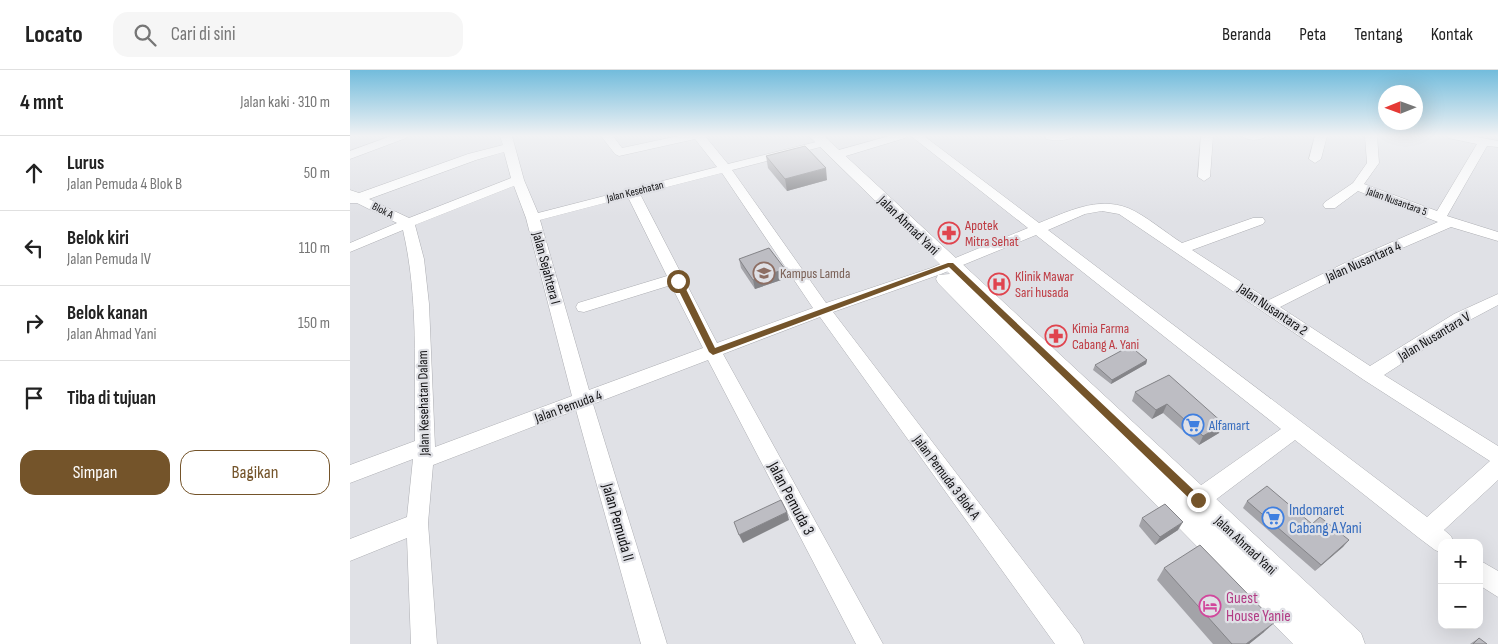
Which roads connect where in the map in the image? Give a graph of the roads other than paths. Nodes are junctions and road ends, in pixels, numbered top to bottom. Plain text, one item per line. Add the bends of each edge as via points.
1 (455, 163) edge
2 (515, 163) edge
3 (720, 163) edge
4 (747, 163) edge
5 (838, 163) edge
6 (952, 163) edge
7 (1205, 163) edge
8 (1373, 163) edge
9 (1470, 163) edge
10 (725, 169) junction
11 (1204, 177) dead end
12 (518, 180) junction
13 (1357, 186) junction
14 (632, 192) junction
15 (353, 197) edge
16 (1330, 205) dead end
17 (533, 218) junction
18 (1443, 219) junction
19 (1258, 220) dead end
20 (408, 222) junction
21 (1038, 229) junction
22 (1498, 236) edge
23 (350, 248) edge
24 (1183, 248) junction
25 (943, 267) junction
26 (677, 278) junction
27 (1498, 299) edge
28 (1269, 306) junction
29 (584, 307) dead end
30 (823, 310) junction
31 (713, 352) junction
32 (1370, 375) junction
33 (583, 401) junction
34 (1297, 428) junction
35 (424, 453) junction
36 (1498, 456) edge
37 (1498, 466) edge
38 (350, 474) edge
39 (1198, 500) junction
40 (417, 522) junction
41 (1435, 537) edge
42 (350, 550) edge
43 (1483, 574) edge
44 (1498, 586) edge
45 (420, 641) edge
46 (654, 644) edge
47 (870, 644) edge
48 (1071, 644) edge
49 (1315, 644) edge
50 (1350, 644) edge

1 - 15 street
2 - 12 street, Jalan Sejahtera I
3 - 10 street, Jalan Pemuda 3 Blok A
4 - 10 street, Jalan Kesehatan
5 - 25 main road, Jalan Ahmad Yani
6 - 21 street
7 - 11 street
8 - 13 street
9 - 18 street
10 - 14 street, Jalan Kesehatan
10 - 30 street, Jalan Pemuda 3 Blok A
12 - 17 street, Jalan Sejahtera I
12 - 20 street
13 - 16 street, Jalan Nusantara 5
13 - 18 street, Jalan Nusantara 5
14 - 17 street, Jalan Kesehatan
14 - 26 street, Jalan Pemuda 3
15 - 20 street, Blok A
17 - 33 street, Jalan Sejahtera I
18 - 22 street, Jalan Nusantara 5
18 - 28 street, Jalan Nusantara 4 via 1448,224 1358,262
19 - 24 street
20 - 23 street
20 - 35 street, Jalan Kesehatan Dalam via 417,259 421,304
21 - 24 street, Jalan Nusantara 2 via 1093,207 1114,207
21 - 25 street, Jalan Nusantara 2
21 - 34 street
24 - 28 street, Jalan Nusantara 2
25 - 30 street, Jalan Nusantara 2
25 - 39 main road, Jalan Ahmad Yani
25 - 49 main road, Jalan Ahmad Yani
26 - 29 street
26 - 31 street, Jalan Pemuda 3
27 - 32 street, Jalan Nusantara V via 1460,318
28 - 32 street, Jalan Nusantara 2
30 - 31 street, Jalan Pemuda 4
30 - 48 street, Jalan Pemuda 3 Blok A
31 - 33 street, Jalan Pemuda 4
31 - 47 street, Jalan Pemuda 3
32 - 36 street, Jalan Nusantara 2
33 - 35 street, Jalan Pemuda 4
33 - 46 street, Jalan Pemuda II
34 - 39 street
34 - 41 street
35 - 38 street, Jalan Pemuda 4
35 - 40 street, Jalan Kesehatan Dalam
37 - 41 street
39 - 50 main road, Jalan Ahmad Yani
40 - 42 street
40 - 45 street, Jalan Kesehatan Dalam
43 - 44 street

